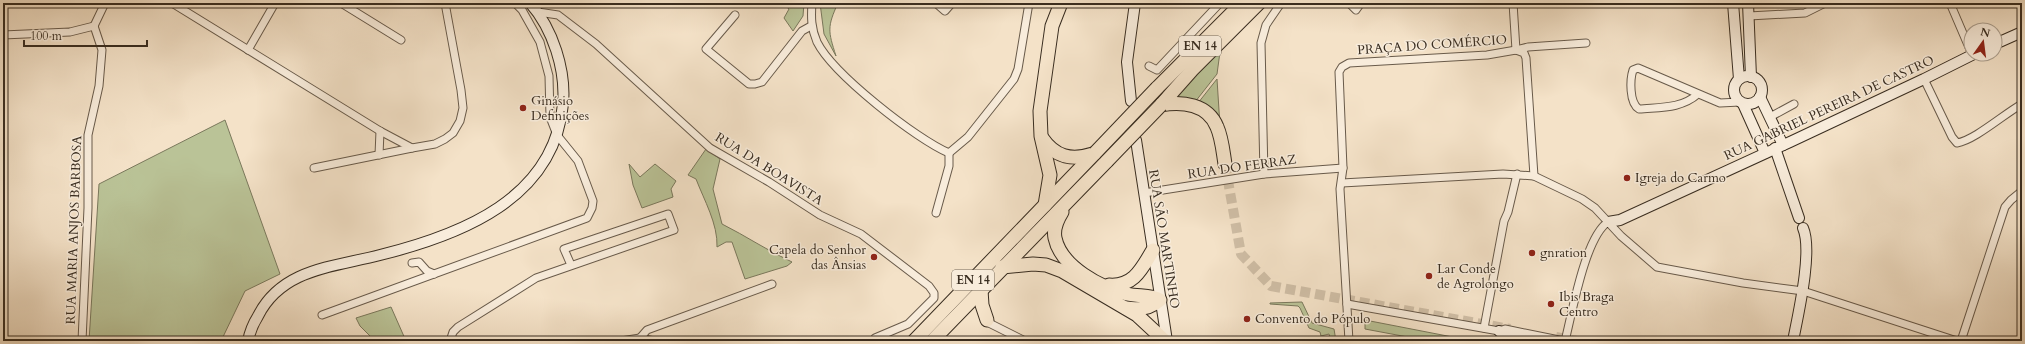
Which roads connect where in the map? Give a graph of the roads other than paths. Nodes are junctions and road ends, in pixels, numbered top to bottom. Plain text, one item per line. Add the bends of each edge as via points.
1 (105, 3) edge
2 (172, 3) edge
3 (275, 3) edge
4 (341, 3) edge
5 (445, 3) edge
6 (515, 3) edge
7 (530, 3) edge
8 (812, 3) edge
9 (938, 3) edge
10 (952, 3) edge
11 (1030, 3) edge
12 (1061, 3) edge
13 (1135, 3) edge
14 (1220, 3) edge
15 (1242, 3) edge
16 (1259, 3) edge
17 (1281, 3) edge
18 (1349, 3) edge
19 (1362, 3) edge
20 (1513, 3) edge
21 (1733, 3) edge
22 (1748, 3) edge
23 (1825, 3) edge
24 (1950, 3) edge
25 (538, 12) junction
26 (735, 15) dead end
27 (1749, 16) junction
28 (94, 26) junction
29 (811, 26) junction
30 (2022, 32) edge
31 (1963, 33) edge
32 (3, 35) edge
33 (401, 40) dead end
34 (2003, 40) edge
35 (1586, 43) dead end
36 (248, 50) junction
37 (1516, 50) junction
38 (1963, 59) edge
39 (1149, 66) dead end
40 (1751, 77) junction
41 (1738, 79) junction
42 (1924, 79) junction
43 (1698, 94) junction
44 (1760, 96) junction
45 (1131, 101) dead end
46 (1741, 103) junction
47 (1794, 104) dead end
48 (2022, 104) edge
49 (1160, 105) junction
50 (1770, 117) junction
51 (380, 131) junction
52 (557, 135) junction
53 (1041, 136) junction
54 (1136, 140) dead end
55 (1779, 147) junction
56 (412, 148) junction
57 (949, 153) junction
58 (1095, 153) junction
59 (1765, 153) junction
60 (379, 155) junction
61 (1225, 164) tunnel mouth
62 (314, 168) dead end
63 (1344, 168) junction
64 (1264, 174) junction
65 (1517, 174) junction
66 (1534, 176) junction
67 (1342, 183) junction
68 (2022, 191) edge
69 (1144, 193) junction
70 (1065, 204) junction
71 (1045, 205) junction
72 (936, 213) dead end
73 (1799, 218) dead end
74 (1608, 222) junction
75 (1803, 228) dead end
76 (1153, 250) junction
77 (412, 263) dead end
78 (571, 265) junction
79 (1002, 267) junction
80 (434, 274) junction
81 (772, 284) dead end
82 (1103, 285) junction
83 (981, 290) junction
84 (1802, 291) junction
85 (1160, 300) junction
86 (1347, 304) junction
87 (1126, 308) junction
88 (322, 315) dead end
89 (987, 320) joint
90 (1484, 328) junction
91 (1499, 331) junction
92 (640, 338) junction
93 (914, 340) edge
94 (82, 341) edge
95 (248, 341) edge
96 (450, 341) edge
97 (621, 341) edge
98 (654, 341) edge
99 (874, 341) edge
100 (932, 341) edge
101 (1025, 341) edge
102 (1166, 341) edge
103 (1349, 341) edge
104 (1538, 341) edge
105 (1565, 341) edge
106 (1793, 341) edge
107 (1957, 341) edge
108 (1961, 341) edge

1 - 28 street
2 - 36 street
3 - 36 street
4 - 33 street
5 - 56 street via 463,108 460,121 453,133 435,144
6 - 52 street via 522,10 542,47 549,76 550,117
7 - 25 street
8 - 29 street
9 - 10 street via 945,11
11 - 57 street via 1018,69 1014,78 968,137
12 - 53 highway via 1052,26 1040,111
13 - 45 street via 1126,62
14 - 39 street via 1158,70
15 - 58 highway, EN 14, bridge
16 - 49 highway, EN 14
17 - 64 street via 1266,25 1261,43
18 - 19 street via 1356,10
20 - 37 street
21 - 41 street
22 - 27 street
23 - 27 street via 1805,13
24 - 31 street
25 - 52 street via 550,35 561,74 564,98
25 - 99 street, RUA DA BOAVISTA via 558,14 596,44 710,148 820,215 861,234 922,281 934,296 908,324 882,334
26 - 29 street via 706,49 749,84 762,82 802,31
27 - 40 street
28 - 32 street via 70,32
28 - 94 street, RUA MARIA ANJOS BARBOSA via 102,50 100,86 88,135 88,208
29 - 57 street via 830,61 852,83 937,148
30 - 34 street
35 - 37 street
36 - 51 street
37 - 63 street, PRAÇA DO COMÉRCIO via 1349,63 1342,67 1339,72
37 - 66 street, PRAÇA DO COMÉRCIO via 1524,53 1526,58
38 - 42 street, RUA GABRIEL PEREIRA DE CASTRO
40 - 41 street
40 - 44 street via 1760,84
41 - 46 street via 1734,94
42 - 48 street via 1957,143 1963,142
42 - 55 street, RUA GABRIEL PEREIRA DE CASTRO
43 - 43 street via 1638,68 1631,74 1632,100 1639,108 1674,107 1692,100
43 - 46 street via 1720,103
44 - 46 street via 1753,103
44 - 50 street
46 - 59 street
47 - 50 street
49 - 61 highway via 1184,103 1208,113 1218,127
49 - 70 highway, EN 14, bridge
50 - 55 street
51 - 56 street
51 - 60 street
52 - 80 street via 578,161 594,201 587,218
52 - 95 street via 548,158 530,182 490,214 448,234 381,255 319,268 300,276 271,295 262,308
53 - 58 highway via 1047,146 1062,156 1077,158
53 - 71 highway via 1050,175
54 - 69 street, RUA SÃO MARTINHO
55 - 59 street, RUA GABRIEL PEREIRA DE CASTRO
55 - 73 street
56 - 60 street
57 - 72 street via 949,166
58 - 71 highway, EN 14
59 - 74 street, RUA GABRIEL PEREIRA DE CASTRO via 1616,221
60 - 62 street
63 - 64 street, RUA DO FERRAZ
63 - 67 street, PRAÇA DO COMÉRCIO
64 - 69 street, RUA DO FERRAZ
65 - 66 street
65 - 67 street
65 - 90 street via 1504,221
66 - 74 street via 1582,200
67 - 86 street, PRAÇA DO COMÉRCIO via 1340,189
68 - 108 street via 2005,207
69 - 76 street, RUA SÃO MARTINHO
70 - 79 highway, EN 14
70 - 82 highway via 1055,226 1057,243 1065,259
71 - 93 highway, EN 14
74 - 84 street via 1657,267
74 - 105 street via 1594,238 1584,266
75 - 84 street via 1806,243
76 - 82 highway via 1132,280 1121,285
76 - 85 street, RUA SÃO MARTINHO
77 - 80 street via 419,262
78 - 78 street via 674,230 668,214 564,249
78 - 96 street via 536,278 458,327
79 - 83 highway, EN 14
79 - 87 highway via 1033,264 1053,267
80 - 88 street
81 - 92 street via 647,330
82 - 85 highway via 1128,294 1150,296
83 - 89 highway via 982,306
83 - 100 highway, EN 14
84 - 106 street
84 - 107 street
85 - 87 highway via 1151,306
85 - 102 street, RUA SÃO MARTINHO
86 - 90 street
86 - 103 street, PRAÇA DO COMÉRCIO
87 - 102 highway
89 - 101 street
90 - 91 street
91 - 104 street
91 - 105 street via 1505,329
92 - 97 street
92 - 98 street

